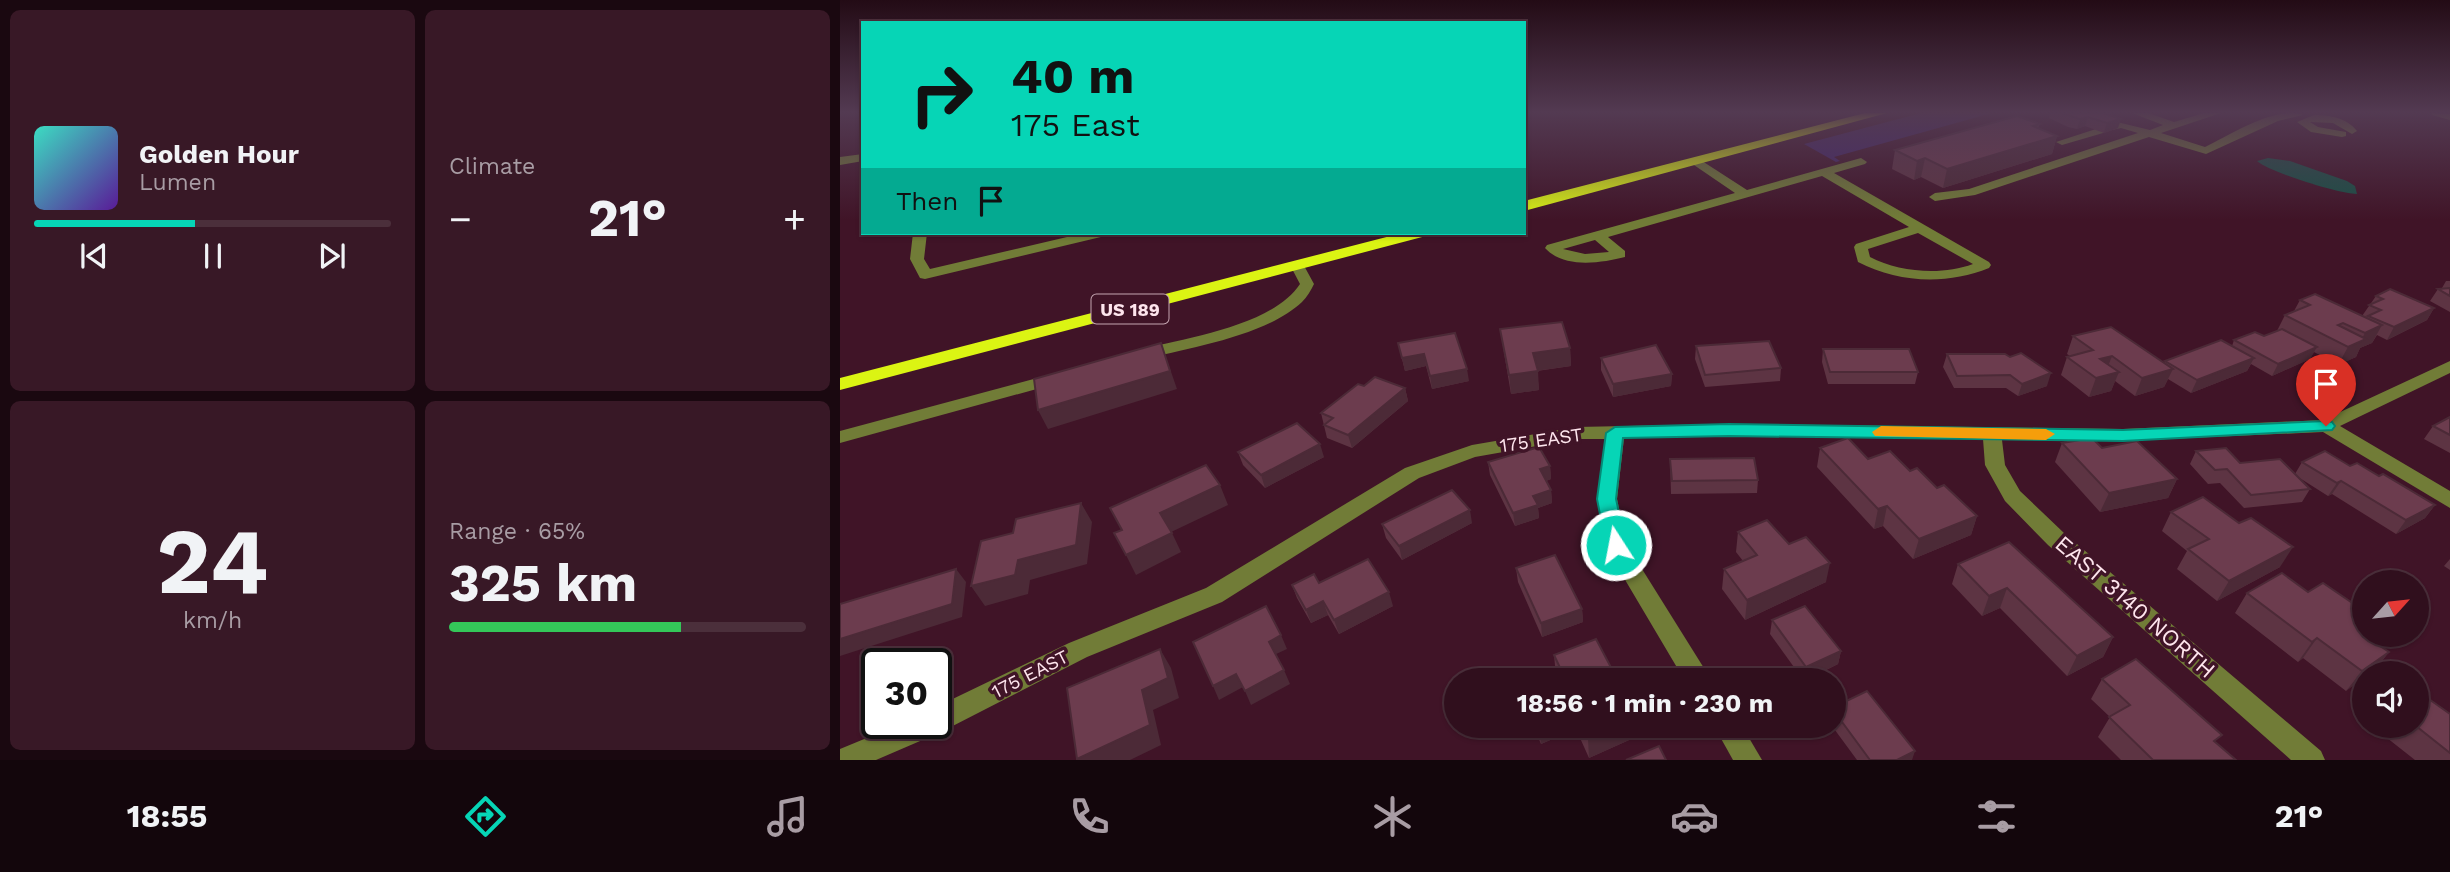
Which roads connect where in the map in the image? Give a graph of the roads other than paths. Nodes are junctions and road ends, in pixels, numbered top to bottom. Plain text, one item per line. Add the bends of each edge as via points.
1 (1744, 148) edge
2 (2103, 148) edge
3 (861, 158) edge
4 (840, 161) edge
5 (1695, 161) junction
6 (1861, 162) dead end
7 (1823, 172) junction
8 (1745, 194) junction
9 (1935, 197) dead end
10 (1526, 205) edge
11 (1919, 228) junction
12 (920, 235) edge
13 (1092, 235) edge
14 (1412, 235) edge
15 (1597, 235) dead end
16 (1297, 265) junction
17 (1128, 358) edge
18 (2450, 366) edge
19 (1074, 373) edge
20 (840, 384) edge
21 (2326, 426) junction
22 (1615, 433) junction
23 (1992, 433) junction
24 (840, 437) edge
25 (2450, 501) edge
26 (1691, 668) edge
27 (952, 713) edge
28 (1734, 738) edge
29 (894, 739) edge
30 (845, 760) edge
31 (1748, 760) edge
32 (2311, 760) edge

1 - 5 highway
2 - 9 street via 1972,192
3 - 4 street
5 - 8 street
5 - 10 highway
6 - 7 street
7 - 8 street
7 - 11 street
8 - 15 street
11 - 11 street via 1962,253 1984,265 1969,272 1937,274 1887,271 1863,260 1861,247
12 - 13 street via 917,259 925,275
14 - 16 highway, US 189
16 - 17 street via 1307,284 1304,293 1284,311
16 - 20 highway, US 189
18 - 21 street, 175 EAST
19 - 24 street
21 - 23 street, 175 EAST via 2123,435
21 - 25 street
22 - 23 street, 175 EAST
22 - 26 street via 1607,499 1616,545
22 - 27 street, 175 EAST via 1539,437 1472,451 1412,473 1214,595 1078,650
23 - 32 street, EAST 3140 NORTH via 1995,465 2012,496
28 - 31 street
29 - 30 street, 175 EAST

